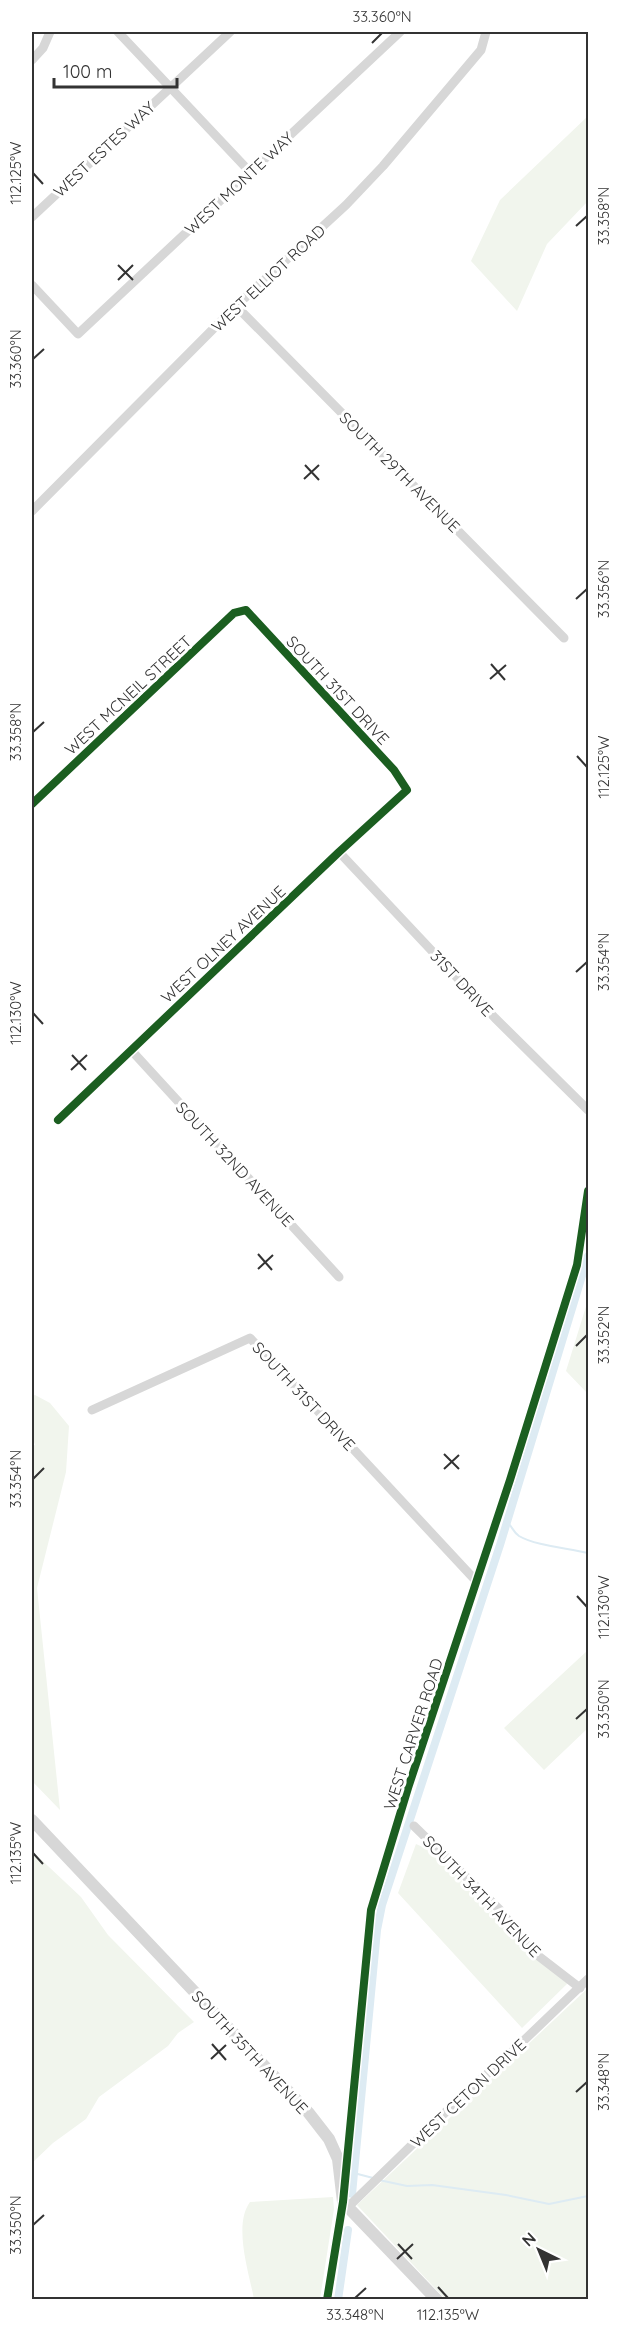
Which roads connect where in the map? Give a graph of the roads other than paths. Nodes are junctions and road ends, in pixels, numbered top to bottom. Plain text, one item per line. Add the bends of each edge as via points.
1 (50, 32) edge
2 (118, 32) edge
3 (230, 32) edge
4 (400, 32) edge
5 (486, 32) edge
6 (32, 60) edge
7 (170, 87) junction
8 (250, 172) junction
9 (32, 217) edge
10 (32, 285) edge
11 (236, 306) junction
12 (32, 511) edge
13 (246, 610) joint
14 (564, 638) dead end
15 (408, 790) joint
16 (32, 804) edge
17 (339, 852) junction
18 (131, 1050) junction
19 (588, 1110) edge
20 (58, 1120) dead end
21 (588, 1191) edge
22 (339, 1277) dead end
23 (92, 1410) dead end
24 (477, 1581) junction
25 (32, 1820) edge
26 (414, 1827) dead end
27 (588, 1979) edge
28 (580, 1988) junction
29 (345, 2205) junction
30 (327, 2300) edge
31 (437, 2300) edge

1 - 6 street
2 - 7 street
3 - 7 street, WEST ESTES WAY
4 - 8 street, WEST MONTE WAY
5 - 11 street, WEST ELLIOT ROAD via 481,50 382,166 346,205
7 - 8 street
7 - 9 street, WEST ESTES WAY
8 - 10 street, WEST MONTE WAY via 78,334
11 - 12 street, WEST ELLIOT ROAD
11 - 14 street, SOUTH 29TH AVENUE
13 - 15 street, SOUTH 31ST DRIVE
13 - 16 street, WEST MCNEIL STREET via 234,613 218,627
15 - 17 street, WEST OLNEY AVENUE
17 - 18 street, WEST OLNEY AVENUE
17 - 19 street, 31ST DRIVE via 495,1018
18 - 20 street, WEST OLNEY AVENUE
18 - 22 street, SOUTH 32ND AVENUE
21 - 24 street, WEST CARVER ROAD via 577,1265
23 - 24 street, SOUTH 31ST DRIVE via 250,1338
24 - 29 street, WEST CARVER ROAD via 371,1910
25 - 29 street, SOUTH 35TH AVENUE via 316,2121 338,2159
26 - 28 street, SOUTH 34TH AVENUE via 500,1910 532,1951
27 - 28 street, WEST CETON DRIVE
28 - 29 street, WEST CETON DRIVE
29 - 30 street, WEST CARVER ROAD
29 - 31 street

